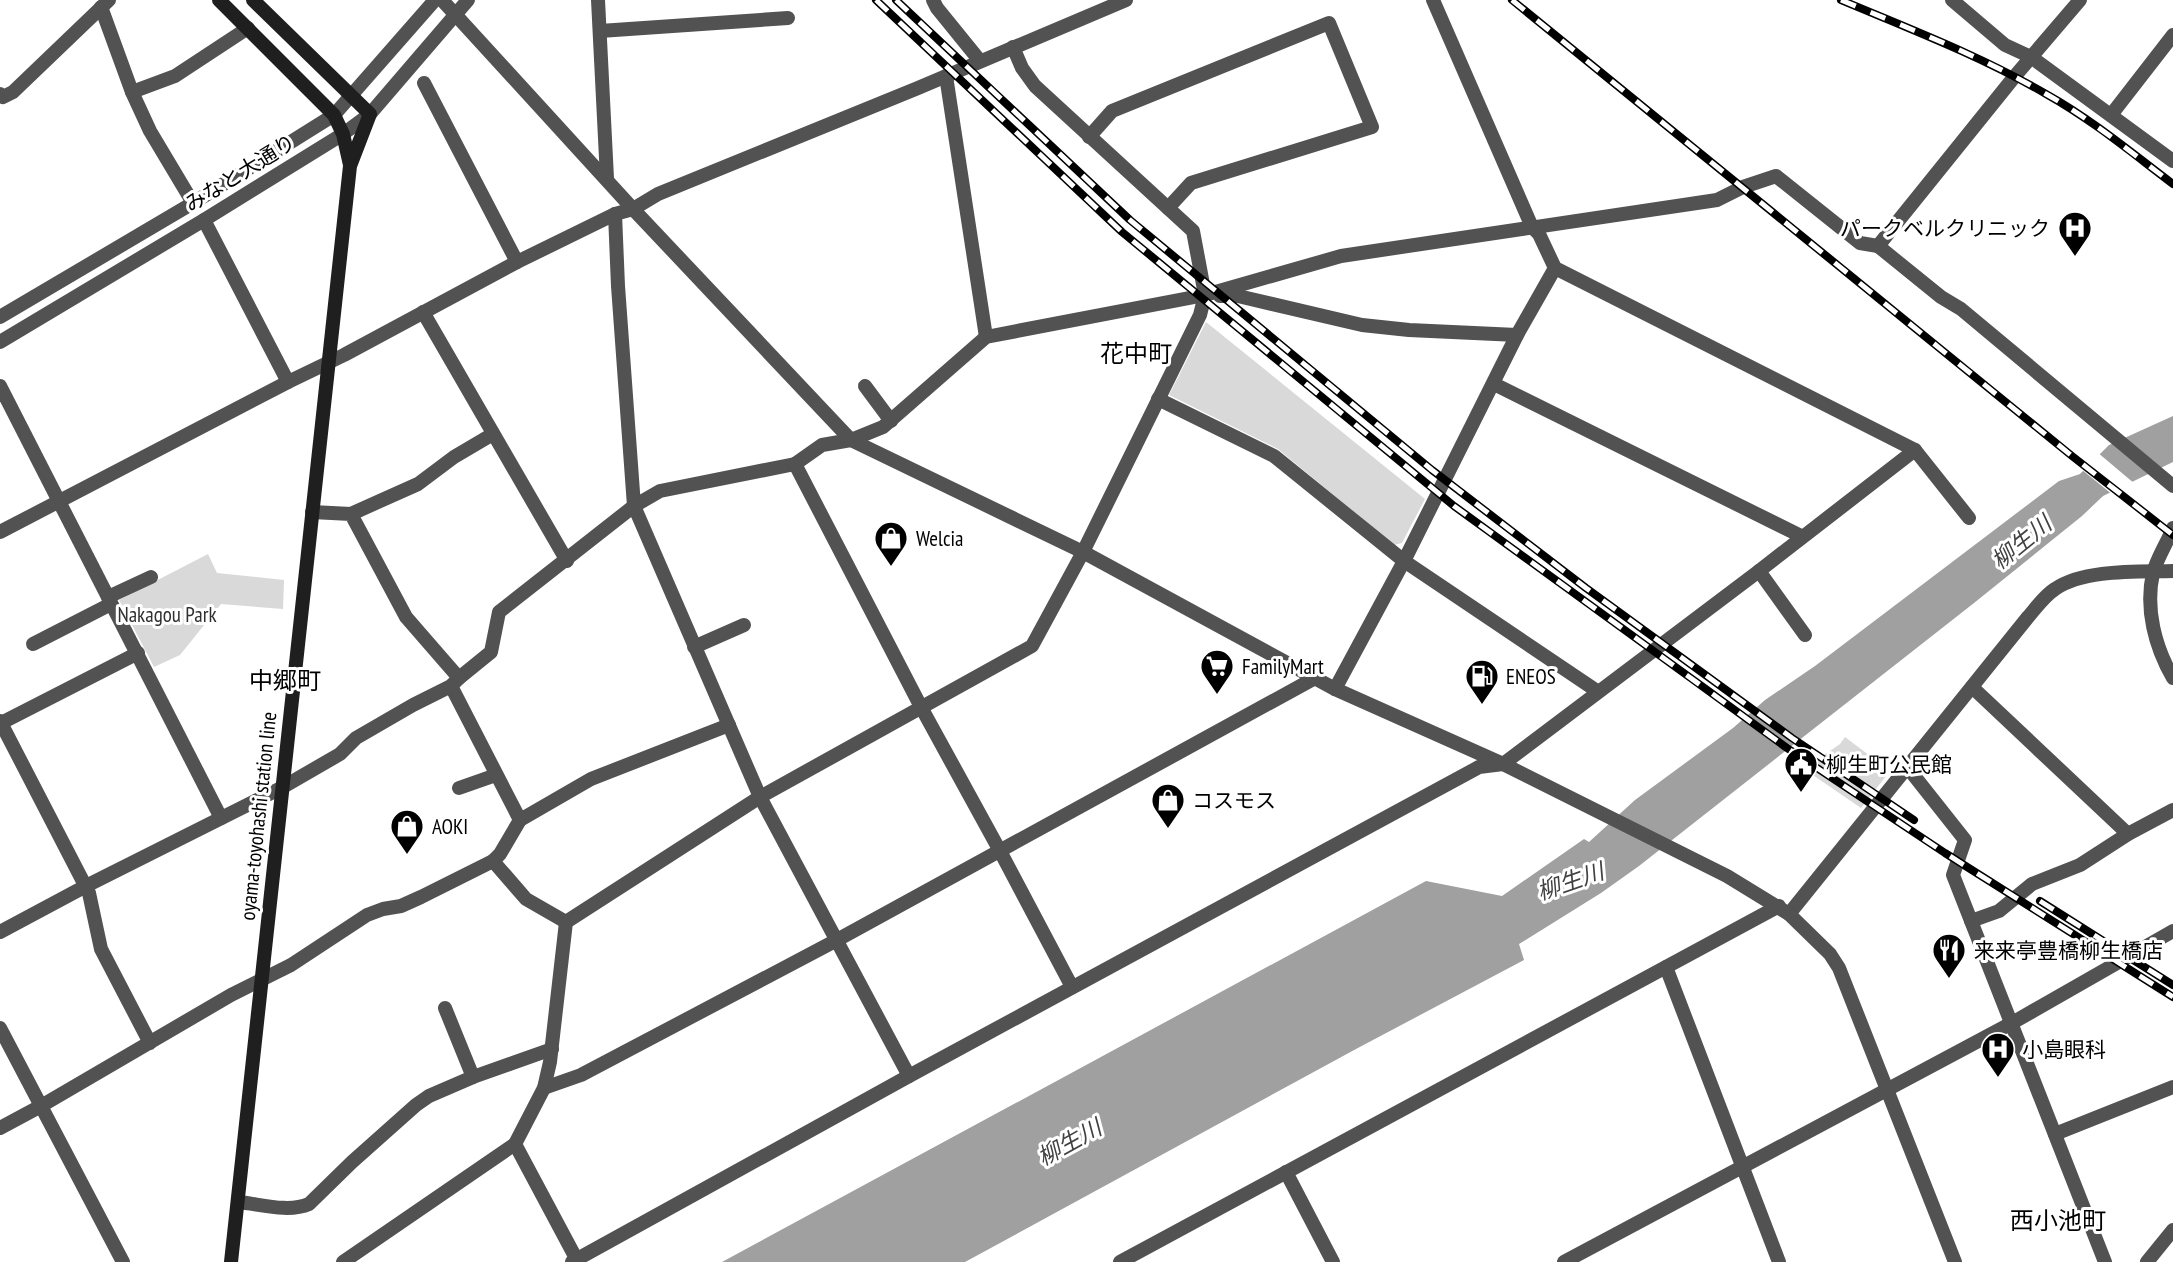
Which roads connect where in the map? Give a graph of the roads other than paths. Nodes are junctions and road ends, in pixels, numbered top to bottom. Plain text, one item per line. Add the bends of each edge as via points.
1 (219, 0) edge
2 (253, 0) edge
3 (435, 0) edge
4 (442, 0) edge
5 (468, 0) edge
6 (598, 0) edge
7 (933, 0) edge
8 (1126, 0) edge
9 (1433, 0) edge
10 (1952, 0) edge
11 (2080, 0) edge
12 (105, 4) edge
13 (456, 15) junction
14 (788, 18) dead end
15 (248, 28) junction
16 (600, 31) junction
17 (2173, 35) edge
18 (1013, 47) junction
19 (2031, 57) junction
20 (979, 61) junction
21 (946, 76) junction
22 (424, 83) dead end
23 (132, 92) junction
24 (0, 94) edge
25 (352, 97) junction
26 (370, 114) junction
27 (334, 115) junction
28 (2110, 115) junction
29 (343, 134) junction
30 (1089, 137) junction
31 (2173, 161) edge
32 (350, 166) junction
33 (607, 178) junction
34 (193, 203) junction
35 (1168, 208) junction
36 (633, 209) junction
37 (615, 214) junction
38 (205, 220) junction
39 (1532, 227) junction
40 (1878, 246) junction
41 (517, 262) junction
42 (1555, 268) junction
43 (1205, 295) junction
44 (422, 312) junction
45 (0, 317) edge
46 (1517, 335) junction
47 (986, 337) junction
48 (0, 342) edge
49 (329, 362) junction
50 (288, 382) junction
51 (1494, 384) junction
52 (0, 386) edge
53 (865, 386) dead end
54 (1158, 398) junction
55 (891, 421) junction
56 (492, 434) junction
57 (850, 440) junction
58 (1915, 450) junction
59 (794, 464) junction
60 (2173, 486) edge
61 (60, 501) junction
62 (634, 506) junction
63 (312, 512) junction
64 (351, 514) junction
65 (1969, 518) dead end
66 (2173, 528) edge
67 (0, 532) edge
68 (1801, 536) junction
69 (1083, 552) junction
70 (567, 561) junction
71 (1404, 561) junction
72 (1759, 571) junction
73 (2153, 571) junction
74 (2173, 571) edge
75 (151, 577) dead end
76 (110, 600) junction
77 (744, 625) dead end
78 (1805, 635) dead end
79 (33, 644) dead end
80 (694, 647) junction
81 (138, 653) junction
82 (1315, 678) junction
83 (2173, 678) edge
84 (455, 682) junction
85 (1972, 687) junction
86 (1335, 689) junction
87 (1597, 691) junction
88 (921, 707) junction
89 (1, 722) edge
90 (729, 725) junction
91 (1503, 764) junction
92 (1908, 768) junction
93 (496, 775) junction
94 (283, 787) junction
95 (459, 788) dead end
96 (760, 797) junction
97 (2173, 810) edge
98 (221, 818) junction
99 (520, 820) junction
100 (2128, 834) junction
101 (1000, 851) junction
102 (493, 861) junction
103 (86, 886) junction
104 (1784, 910) junction
105 (1971, 921) junction
106 (566, 922) junction
107 (2173, 931) edge
108 (0, 932) edge
109 (837, 940) junction
110 (1666, 967) junction
111 (262, 981) junction
112 (1072, 987) junction
113 (445, 1008) dead end
114 (2012, 1023) junction
115 (0, 1028) edge
116 (150, 1043) junction
117 (552, 1049) junction
118 (909, 1076) junction
119 (473, 1077) junction
120 (2173, 1087) edge
121 (544, 1088) junction
122 (1887, 1088) junction
123 (41, 1106) junction
124 (0, 1128) edge
125 (2055, 1134) junction
126 (515, 1144) junction
127 (1743, 1166) junction
128 (1286, 1172) junction
129 (238, 1202) junction
130 (2173, 1230) edge
131 (575, 1261) edge
132 (123, 1262) edge
133 (231, 1262) edge
134 (343, 1262) edge
135 (1120, 1262) edge
136 (1333, 1262) edge
137 (1564, 1262) edge
138 (1779, 1262) edge
139 (1955, 1262) edge
140 (2105, 1262) edge
141 (2147, 1262) edge

1 - 15 main road, oyama-toyohashi station line
2 - 25 main road
3 - 25 street, みなと大通り
4 - 13 street
5 - 13 street, みなと大通り
6 - 16 street
7 - 20 street
8 - 18 street
9 - 39 street
10 - 19 street via 2005,45
11 - 19 street
12 - 23 street
12 - 24 street via 13,92
13 - 26 street, みなと大通り
13 - 33 street
14 - 16 street
15 - 23 street via 175,76
15 - 27 main road, oyama-toyohashi station line
16 - 33 street
17 - 28 street
18 - 20 street
18 - 30 street via 1035,86
19 - 28 street
19 - 40 street
20 - 21 street
21 - 36 street via 658,194
21 - 47 street
22 - 41 street
23 - 34 street
25 - 26 main road
25 - 27 street, みなと大通り
26 - 29 street, みなと大通り
26 - 32 main road, oyama-toyohashi station line
27 - 29 main road, oyama-toyohashi station line
27 - 34 street, みなと大通り
28 - 31 street
29 - 32 main road, oyama-toyohashi station line
29 - 38 street, みなと大通り
30 - 35 street
30 - 35 street via 1112,111 1329,23 1372,127 1191,183
32 - 49 main road, oyama-toyohashi station line
33 - 36 street
34 - 45 street, みなと大通り
35 - 43 street via 1193,232
36 - 37 street
36 - 57 street
37 - 41 street
37 - 62 street
38 - 48 street, みなと大通り
38 - 50 street
39 - 40 street via 1717,200 1776,176 1860,243
39 - 42 street
39 - 43 street via 1341,256
40 - 60 street via 1961,309
41 - 44 street
42 - 46 street
42 - 58 street
43 - 46 street via 1238,296 1362,325
43 - 47 street
43 - 54 street via 1200,315
44 - 49 street
44 - 56 street
46 - 51 street
47 - 55 street
49 - 50 street
49 - 63 main road, oyama-toyohashi station line
50 - 61 street
51 - 68 street
51 - 71 street
52 - 61 street
53 - 55 street
54 - 69 street
54 - 71 street via 1274,456
55 - 57 street
56 - 64 street via 418,484
56 - 70 street
57 - 59 street via 822,445
57 - 69 street
58 - 65 street
58 - 68 street
59 - 62 street via 660,491
59 - 88 street
61 - 67 street
61 - 76 street
62 - 70 street
62 - 80 street
63 - 64 street
63 - 94 main road, oyama-toyohashi station line
64 - 84 street via 406,617
66 - 73 street
68 - 72 street
69 - 82 street
69 - 88 street via 1032,646
70 - 84 street via 499,612 491,652
71 - 86 street
71 - 87 street
72 - 78 street
72 - 87 street
73 - 74 street
73 - 83 street via 2152,624
73 - 85 street via 2090,576 2053,590
75 - 76 street
76 - 79 street
76 - 81 street
77 - 80 street
80 - 90 street
81 - 89 street
81 - 98 street
82 - 86 street
82 - 101 street
84 - 93 street
84 - 94 street via 356,738 340,754
85 - 92 street
85 - 100 street
86 - 91 street
87 - 91 street
88 - 96 street
88 - 101 street
89 - 103 street
90 - 96 street
90 - 99 street via 591,779
91 - 104 street via 1727,876
91 - 112 street via 1479,767
92 - 104 street
92 - 105 street via 1965,840 1953,876
93 - 95 street
93 - 99 street
94 - 98 street
94 - 111 main road, oyama-toyohashi station line
96 - 106 street
96 - 109 street
97 - 100 street
98 - 103 street
99 - 102 street
100 - 105 street via 2080,865 2032,884 1999,911
101 - 109 street
101 - 112 street
102 - 106 street via 526,899
102 - 111 street via 411,902 367,915
103 - 108 street
103 - 116 street via 101,949
104 - 110 street
104 - 122 street via 1839,968
105 - 114 street
106 - 117 street
107 - 114 street
109 - 118 street
109 - 121 street via 581,1075
110 - 127 street
110 - 128 street
111 - 116 street
111 - 129 main road, oyama-toyohashi station line
112 - 118 street
113 - 119 street
114 - 122 street
114 - 125 street
115 - 123 street
116 - 123 street
117 - 119 street
117 - 121 street
118 - 131 street
119 - 129 street via 416,1105 309,1204 291,1208
120 - 125 street
121 - 126 street
122 - 127 street
122 - 139 street
123 - 124 street
123 - 132 street
125 - 140 street
126 - 131 street
126 - 134 street
127 - 137 street
127 - 138 street
128 - 135 street
128 - 136 street
129 - 133 main road, oyama-toyohashi station line
130 - 141 street

